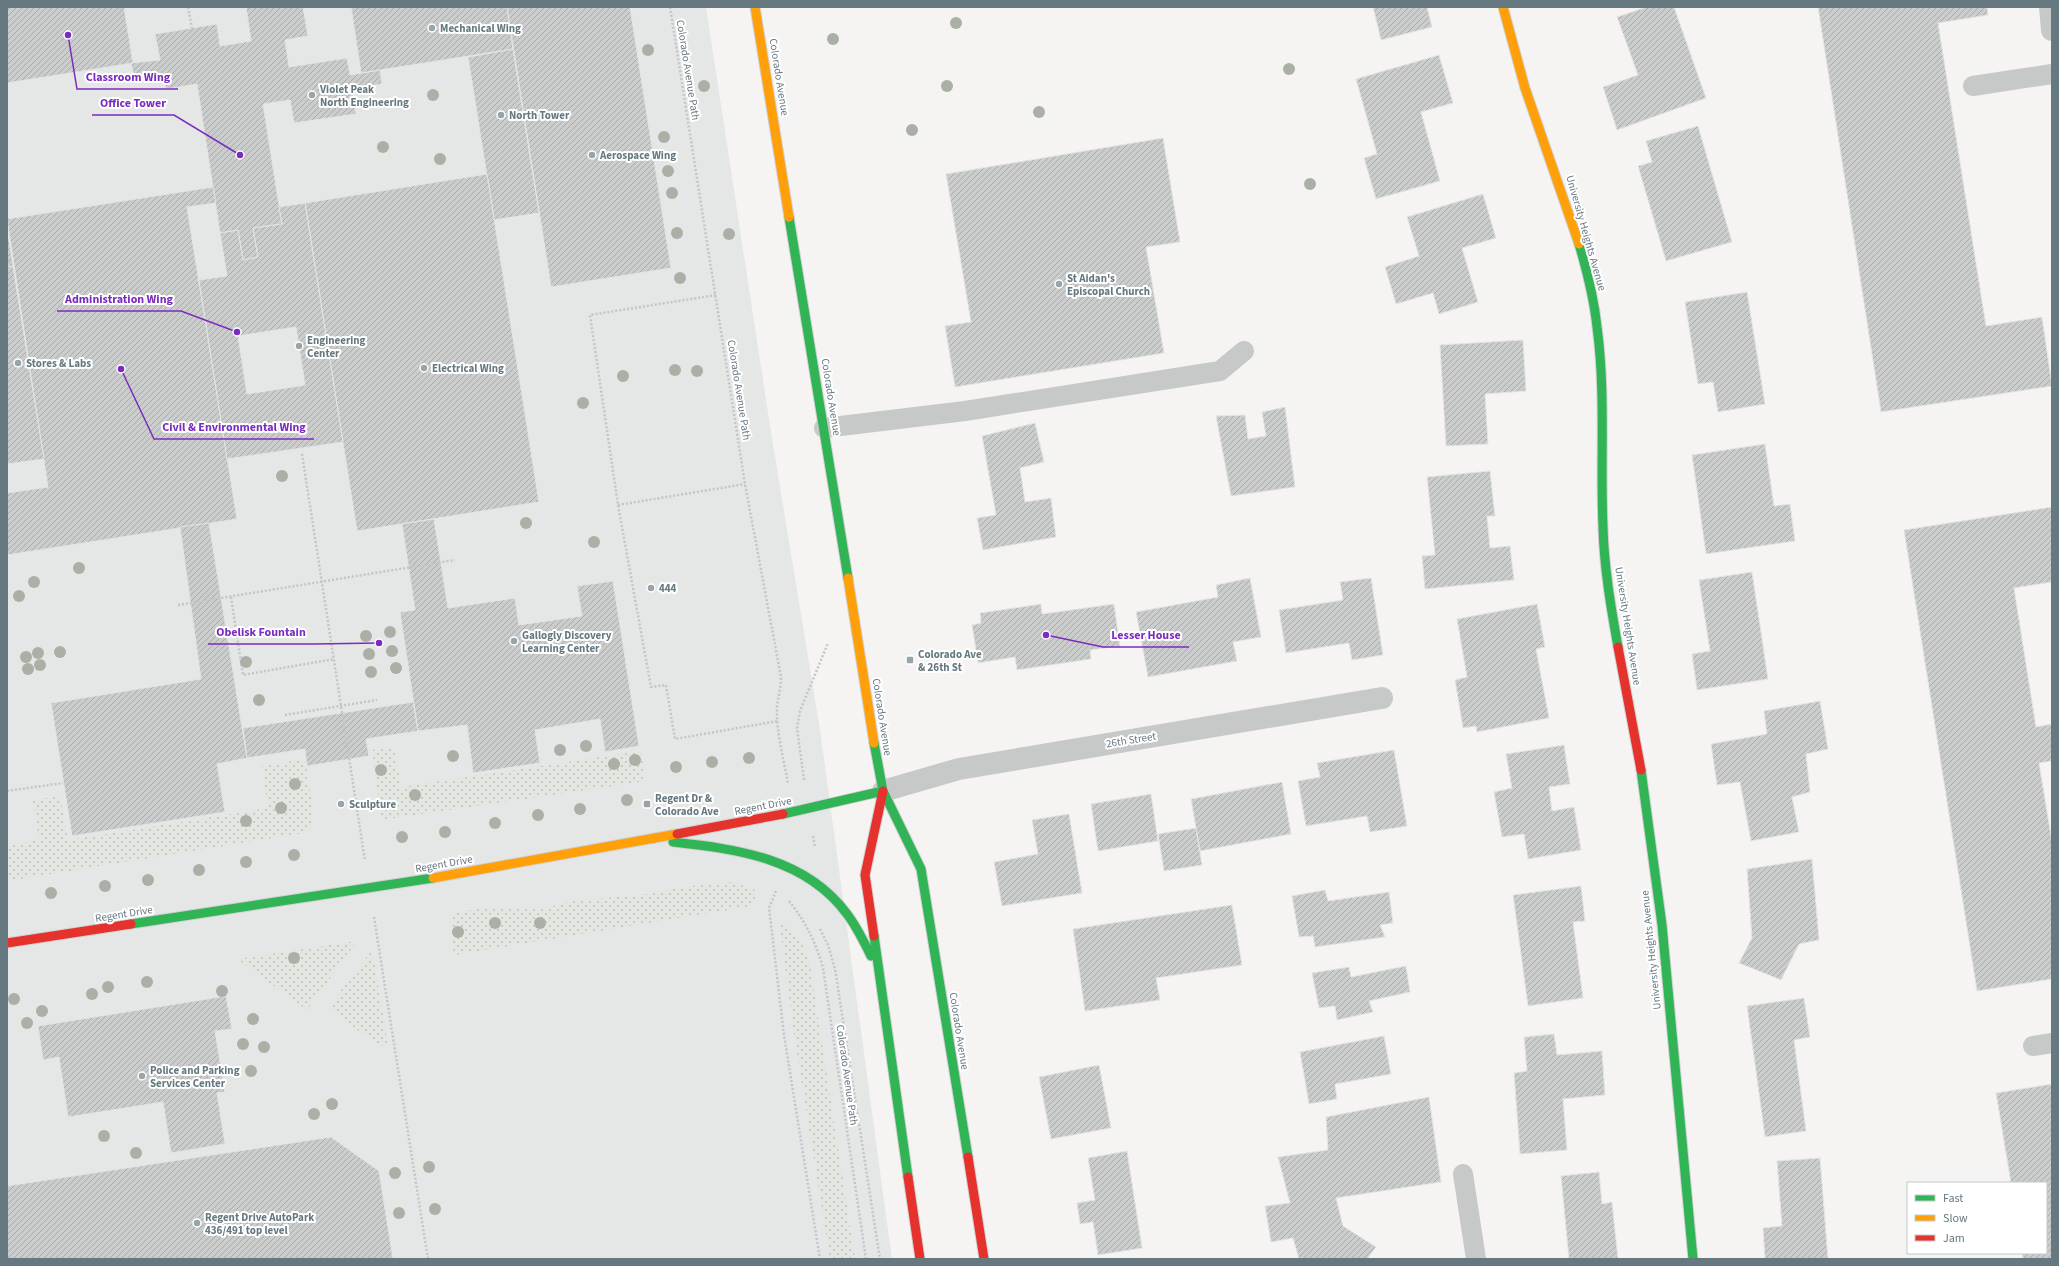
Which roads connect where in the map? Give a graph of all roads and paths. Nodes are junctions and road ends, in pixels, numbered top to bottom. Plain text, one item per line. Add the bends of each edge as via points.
1 (188, 7) edge
2 (670, 7) edge
3 (755, 7) edge
4 (1504, 7) edge
5 (2050, 7) edge
6 (192, 28) dead end
7 (2052, 30) edge
8 (2052, 74) edge
9 (1973, 86) dead end
10 (716, 295) junction
11 (1244, 351) dead end
12 (824, 428) junction
13 (302, 454) dead end
14 (745, 484) junction
15 (618, 505) junction
16 (455, 560) dead end
17 (322, 582) junction
18 (231, 596) junction
19 (178, 605) dead end
20 (829, 641) dead end
21 (334, 659) junction
22 (1382, 698) dead end
23 (378, 700) dead end
24 (341, 706) junction
25 (285, 715) dead end
26 (778, 721) junction
27 (786, 774) dead end
28 (803, 775) dead end
29 (64, 783) dead end
30 (883, 790) junction
31 (7, 791) edge
32 (650, 839) junction
33 (370, 889) junction
34 (776, 890) dead end
35 (789, 902) dead end
36 (819, 927) dead end
37 (7, 943) edge
38 (876, 966) junction
39 (1464, 1174) dead end
40 (428, 1259) edge
41 (820, 1259) edge
42 (866, 1259) edge
43 (880, 1259) edge
44 (920, 1259) edge
45 (984, 1259) edge
46 (1476, 1259) edge
47 (1693, 1259) edge

1 - 6 path
2 - 10 path, Colorado Avenue Path
3 - 12 street, Colorado Avenue
4 - 47 street, University Heights Avenue via 1528,96 1582,255 1592,294 1599,340 1602,375 1605,558 1616,642 1649,819
5 - 7 street
8 - 9 lane
10 - 14 path, Colorado Avenue Path
10 - 15 path via 590,315
11 - 12 lane via 1220,371 965,411
12 - 30 street, Colorado Avenue
13 - 17 path
14 - 15 path
14 - 26 path, Colorado Avenue Path via 781,677 777,706
15 - 26 path via 650,687 666,684 675,739
16 - 17 path
17 - 18 path
17 - 21 path
18 - 19 path
18 - 21 path via 243,675
20 - 28 path via 800,712 797,728
21 - 24 path
22 - 30 street, 26th Street via 960,768
23 - 24 path
24 - 25 path
24 - 33 path
26 - 27 path, Colorado Avenue Path
29 - 31 path
30 - 32 street, Regent Drive via 798,812
30 - 38 street, Colorado Avenue via 865,875
30 - 45 street, Colorado Avenue via 921,869
32 - 33 street, Regent Drive
32 - 38 street via 749,852 788,865 811,879 838,902
33 - 37 street, Regent Drive
33 - 40 path
34 - 41 path via 769,908 784,1035
35 - 42 path, Colorado Avenue Path via 816,942 823,968
36 - 43 path via 828,944 835,969
38 - 44 street, Colorado Avenue
39 - 46 lane

